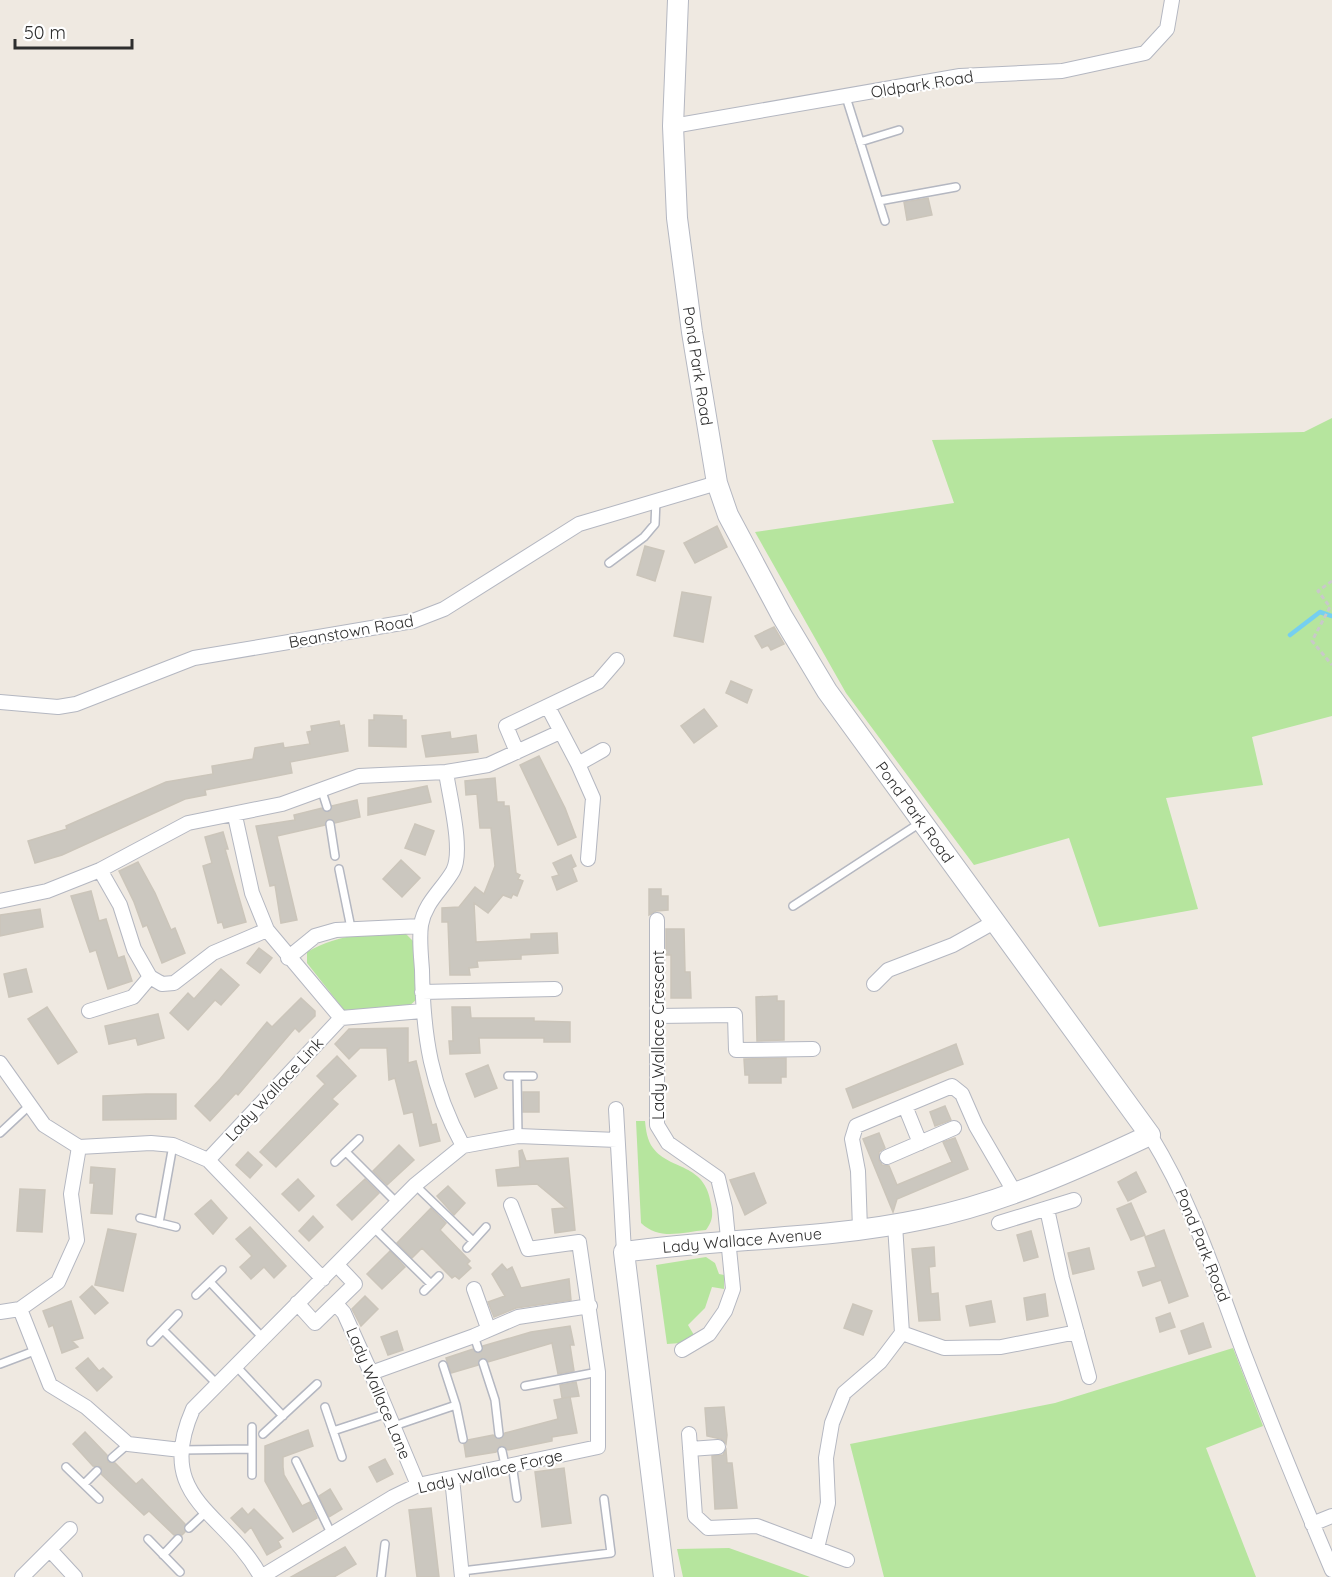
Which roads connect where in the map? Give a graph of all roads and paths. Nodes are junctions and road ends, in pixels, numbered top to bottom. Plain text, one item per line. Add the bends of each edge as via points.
1 (678, 0) edge
2 (1172, 0) edge
3 (846, 97) junction
4 (673, 126) junction
5 (899, 130) dead end
6 (860, 142) junction
7 (956, 187) dead end
8 (879, 201) junction
9 (885, 221) dead end
10 (717, 483) junction
11 (656, 500) junction
12 (609, 563) dead end
13 (1332, 582) edge
14 (616, 660) dead end
15 (1332, 665) edge
16 (0, 702) edge
17 (548, 707) junction
18 (560, 732) junction
19 (603, 750) dead end
20 (517, 752) junction
21 (578, 764) junction
22 (446, 772) junction
23 (321, 788) junction
24 (327, 807) dead end
25 (235, 816) junction
26 (922, 821) junction
27 (330, 824) dead end
28 (335, 856) dead end
29 (588, 859) dead end
30 (339, 869) dead end
31 (100, 870) junction
32 (0, 901) edge
33 (793, 906) dead end
34 (657, 920) dead end
35 (996, 921) junction
36 (421, 926) junction
37 (351, 928) junction
38 (267, 930) junction
39 (288, 958) junction
40 (150, 977) junction
41 (874, 984) dead end
42 (555, 989) dead end
43 (422, 992) junction
44 (89, 1011) dead end
45 (422, 1011) junction
46 (657, 1016) junction
47 (341, 1018) junction
48 (813, 1049) dead end
49 (0, 1063) edge
50 (508, 1076) dead end
51 (517, 1076) junction
52 (532, 1076) dead end
53 (30, 1105) junction
54 (904, 1106) junction
55 (616, 1109) dead end
56 (954, 1128) dead end
57 (0, 1133) edge
58 (1150, 1135) junction
59 (518, 1136) junction
60 (359, 1139) dead end
61 (617, 1140) junction
62 (920, 1143) junction
63 (173, 1145) junction
64 (463, 1146) junction
65 (79, 1147) junction
66 (346, 1152) junction
67 (887, 1157) dead end
68 (208, 1160) junction
69 (336, 1162) dead end
70 (415, 1185) junction
71 (1015, 1193) junction
72 (1074, 1200) dead end
73 (397, 1203) junction
74 (511, 1204) dead end
75 (1047, 1209) junction
76 (140, 1218) dead end
77 (159, 1223) junction
78 (999, 1223) dead end
79 (895, 1225) junction
80 (176, 1227) dead end
81 (373, 1227) junction
82 (486, 1227) dead end
83 (860, 1229) junction
84 (474, 1241) junction
85 (727, 1242) junction
86 (467, 1248) dead end
87 (624, 1252) junction
88 (337, 1265) junction
89 (222, 1270) dead end
90 (439, 1276) dead end
91 (323, 1278) junction
92 (210, 1282) junction
93 (431, 1284) junction
94 (474, 1289) dead end
95 (424, 1291) dead end
96 (196, 1295) dead end
97 (297, 1303) junction
98 (336, 1304) junction
99 (590, 1306) junction
100 (20, 1309) junction
101 (0, 1312) edge
102 (178, 1314) dead end
103 (488, 1328) junction
104 (163, 1330) junction
105 (1077, 1332) junction
106 (902, 1333) junction
107 (263, 1338) junction
108 (151, 1342) dead end
109 (37, 1350) junction
110 (682, 1350) dead end
111 (483, 1363) dead end
112 (0, 1364) edge
113 (235, 1365) junction
114 (443, 1365) dead end
115 (598, 1372) junction
116 (371, 1373) junction
117 (1089, 1377) dead end
118 (217, 1384) junction
119 (317, 1384) dead end
120 (525, 1386) dead end
121 (456, 1405) junction
122 (325, 1407) dead end
123 (282, 1416) junction
124 (391, 1420) junction
125 (252, 1427) dead end
126 (333, 1431) junction
127 (263, 1434) dead end
128 (499, 1434) dead end
129 (463, 1438) dead end
130 (128, 1444) junction
131 (718, 1447) dead end
132 (252, 1449) junction
133 (181, 1450) junction
134 (502, 1451) dead end
135 (342, 1457) dead end
136 (112, 1458) dead end
137 (296, 1461) dead end
138 (509, 1464) junction
139 (66, 1467) dead end
140 (97, 1471) dead end
141 (252, 1475) dead end
142 (452, 1478) junction
143 (84, 1484) junction
144 (418, 1485) junction
145 (518, 1498) dead end
146 (99, 1499) dead end
147 (604, 1499) dead end
148 (205, 1513) junction
149 (1332, 1516) edge
150 (1312, 1524) junction
151 (189, 1528) dead end
152 (70, 1529) dead end
153 (332, 1535) junction
154 (148, 1539) dead end
155 (178, 1539) dead end
156 (385, 1544) dead end
157 (817, 1548) junction
158 (51, 1551) junction
159 (163, 1555) junction
160 (847, 1560) dead end
161 (1332, 1570) edge
162 (180, 1572) dead end
163 (462, 1574) edge
164 (22, 1577) edge
165 (75, 1577) edge
166 (261, 1577) edge
167 (381, 1577) edge
168 (664, 1577) edge

1 - 4 main road, Pond Park Road
2 - 3 street, Oldpark Road via 1167,29 1145,53 1062,71 960,76
3 - 4 street, Oldpark Road
3 - 6 lane
4 - 10 main road, Pond Park Road via 679,230
5 - 6 lane
6 - 8 lane
7 - 8 lane
8 - 9 lane
10 - 11 street, Beanstown Road
10 - 26 main road, Pond Park Road via 728,514 827,691
11 - 12 lane via 655,524
11 - 16 street, Beanstown Road via 579,524 444,609 413,621 194,658 76,704
13 - 15 path via 1318,591 1330,607 1312,641
14 - 17 street via 598,682
17 - 18 street
17 - 20 street via 506,726
18 - 20 street
18 - 21 street
19 - 21 street
20 - 22 street via 488,765
21 - 29 street via 593,798
22 - 23 street via 359,776
22 - 36 street via 458,855 454,870 428,903
23 - 24 lane
23 - 25 street via 282,804
25 - 31 street via 188,823
25 - 38 street via 252,893
26 - 33 lane
26 - 35 main road, Pond Park Road
27 - 28 lane
30 - 37 lane
31 - 32 street via 47,891
31 - 40 street via 120,905 134,949
34 - 46 street, Lady Wallace Crescent
35 - 41 street via 953,945 888,970
35 - 58 main road, Pond Park Road
36 - 37 street
36 - 43 street
37 - 39 street via 315,936
38 - 39 street
38 - 40 street via 213,952 174,983 162,984
39 - 47 street
40 - 44 street via 133,997
42 - 43 street
43 - 45 street
45 - 47 street
45 - 64 street via 426,1044 444,1110
46 - 48 street via 735,1015 736,1050
46 - 85 street, Lady Wallace Crescent via 657,1125 668,1143 718,1178
47 - 68 street, Lady Wallace Link
49 - 53 street
50 - 51 lane
51 - 52 lane
51 - 59 lane
53 - 57 lane
53 - 65 street via 44,1125
54 - 62 street
54 - 71 street via 952,1086 962,1094
54 - 83 street via 856,1126 852,1139 858,1171
55 - 61 street
56 - 62 street
58 - 71 main road, Lady Wallace Avenue
58 - 150 street, Pond Park Road via 1200,1230
59 - 61 street
59 - 64 street
60 - 66 lane
61 - 87 street
62 - 67 street
63 - 65 street
63 - 68 street
63 - 77 lane
64 - 70 street
65 - 100 street via 71,1194 77,1240 58,1282
66 - 69 lane
66 - 73 lane
68 - 91 street
70 - 73 street
70 - 84 lane
71 - 79 main road, Lady Wallace Avenue
72 - 75 street
73 - 81 street
74 - 99 street via 528,1249 579,1242
75 - 78 street
75 - 105 street
76 - 77 lane
77 - 80 lane
79 - 83 main road, Lady Wallace Avenue
79 - 106 street
81 - 88 street
81 - 93 lane
82 - 84 lane
83 - 85 main road, Lady Wallace Avenue
84 - 86 lane
85 - 87 main road, Lady Wallace Avenue
85 - 110 street, Lady Wallace Crescent via 733,1289 725,1311 709,1334
87 - 168 main road
88 - 91 street
88 - 98 street via 355,1284
89 - 92 lane
90 - 93 lane
91 - 97 street
92 - 96 lane
92 - 107 lane
93 - 95 lane
94 - 103 street
97 - 98 street via 315,1323
97 - 107 street
98 - 116 street, Lady Wallace Lane
99 - 103 street via 518,1317
99 - 115 street
100 - 101 street
100 - 109 street
102 - 104 lane
103 - 116 street via 476,1342
104 - 108 lane
104 - 118 lane
105 - 106 street via 1001,1347 944,1348
105 - 117 street
106 - 157 street via 880,1362 844,1393 832,1423 826,1458 828,1503
107 - 113 street
109 - 112 lane
109 - 130 street via 50,1385 86,1407
111 - 128 lane via 495,1400
113 - 118 street
113 - 123 lane
114 - 121 lane
115 - 120 lane
115 - 138 street, Lady Wallace Forge via 598,1447
116 - 124 street, Lady Wallace Lane
118 - 133 street via 193,1409
119 - 123 lane
121 - 124 lane
121 - 129 lane
122 - 126 lane
123 - 127 lane
124 - 126 lane
124 - 144 street, Lady Wallace Lane
125 - 132 lane
126 - 135 lane
130 - 133 street
130 - 136 lane
131 - 157 street via 690,1441 694,1516 708,1528 757,1526
132 - 133 lane
132 - 141 lane
133 - 148 street via 182,1470
134 - 138 lane
137 - 153 lane
138 - 142 street, Lady Wallace Forge
138 - 145 lane
139 - 143 lane
140 - 143 lane
142 - 144 street, Lady Wallace Forge
142 - 163 street
143 - 146 lane
144 - 153 street, Lady Wallace Forge
147 - 163 lane via 611,1553
148 - 151 lane
148 - 166 street via 249,1554
149 - 150 street
150 - 161 street, Pond Park Road
152 - 158 street
153 - 166 street, Lady Wallace Forge
154 - 159 lane
155 - 159 lane
156 - 167 lane
157 - 160 street
158 - 164 street
158 - 165 street
159 - 162 lane

